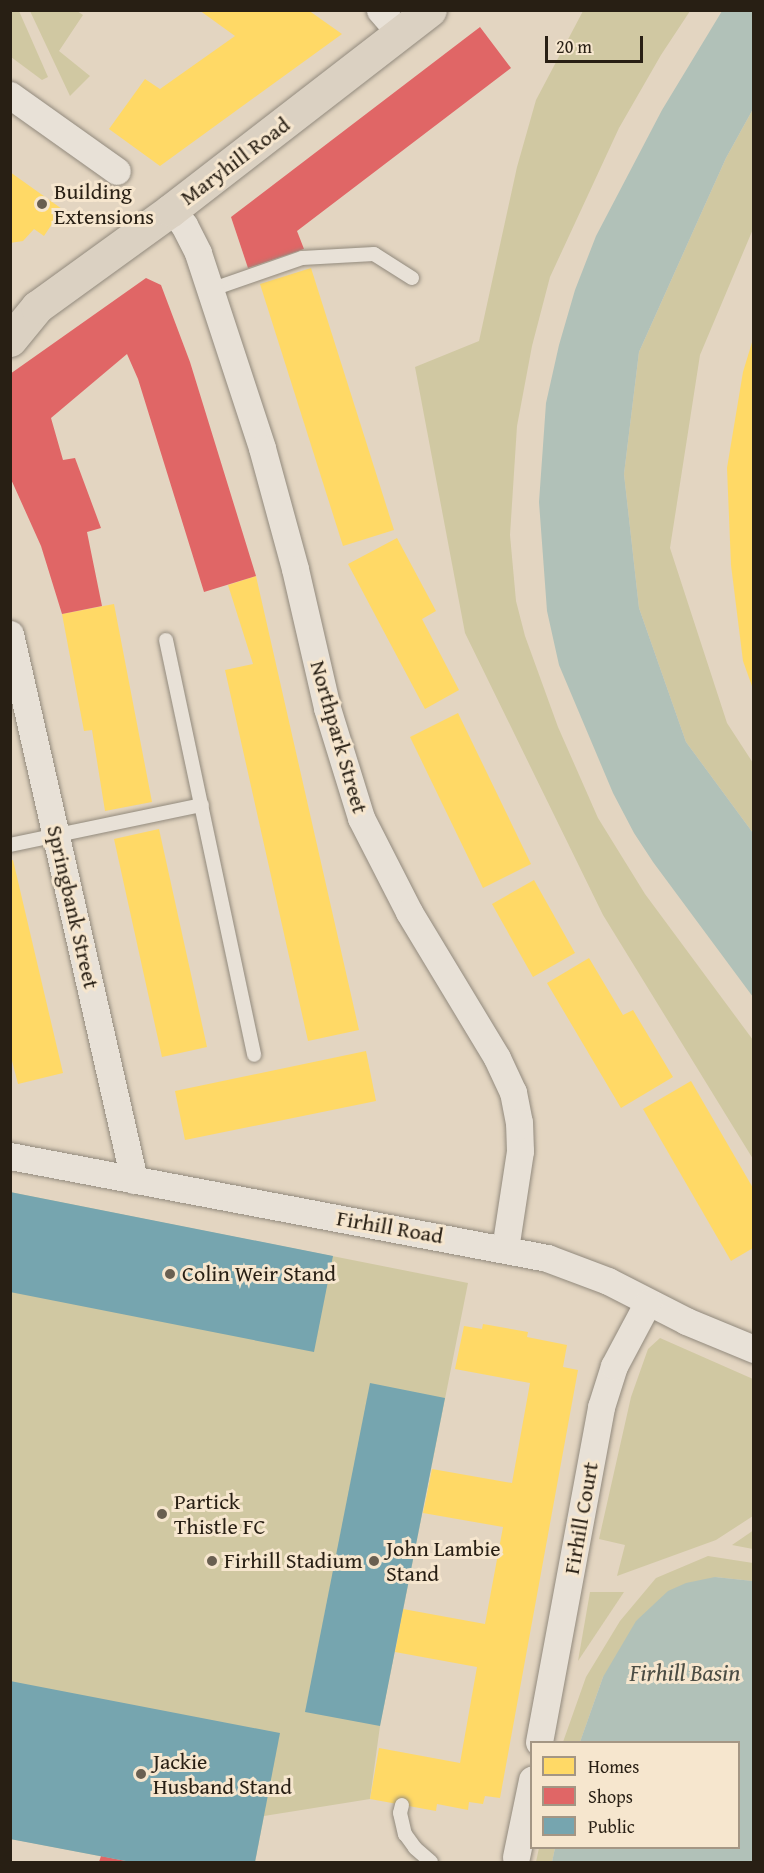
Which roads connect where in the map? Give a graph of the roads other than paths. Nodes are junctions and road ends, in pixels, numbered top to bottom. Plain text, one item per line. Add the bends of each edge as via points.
1 (430, 10) edge
2 (390, 22) edge
3 (10, 95) edge
4 (117, 171) dead end
5 (171, 210) junction
6 (412, 278) dead end
7 (210, 290) junction
8 (24, 304) edge
9 (10, 340) edge
10 (10, 634) edge
11 (166, 640) dead end
12 (202, 805) junction
13 (58, 835) junction
14 (10, 845) edge
15 (254, 1055) dead end
16 (10, 1156) edge
17 (134, 1180) junction
18 (505, 1249) junction
19 (648, 1302) junction
20 (753, 1349) edge
21 (539, 1741) edge
22 (530, 1785) edge
23 (402, 1805) dead end
24 (515, 1860) edge
25 (431, 1863) edge

1 - 2 main road, Maryhill Road
2 - 5 main road, Maryhill Road
3 - 4 street
5 - 7 street, Northpark Street via 195,245
5 - 8 main road, Maryhill Road
6 - 7 lane via 374,254 302,258
7 - 18 street, Northpark Street via 274,490 352,795 404,902 497,1058 513,1092 520,1151
8 - 9 main road, Maryhill Road
10 - 13 street, Springbank Street
11 - 12 lane
12 - 13 lane
12 - 15 lane
13 - 14 lane
13 - 17 street, Springbank Street
16 - 17 street, Firhill Road
17 - 18 street, Firhill Road
18 - 19 street, Firhill Road via 572,1266
19 - 20 street, Firhill Road
19 - 21 street, Firhill Court via 614,1366 601,1407
22 - 24 street
23 - 25 lane via 405,1834

